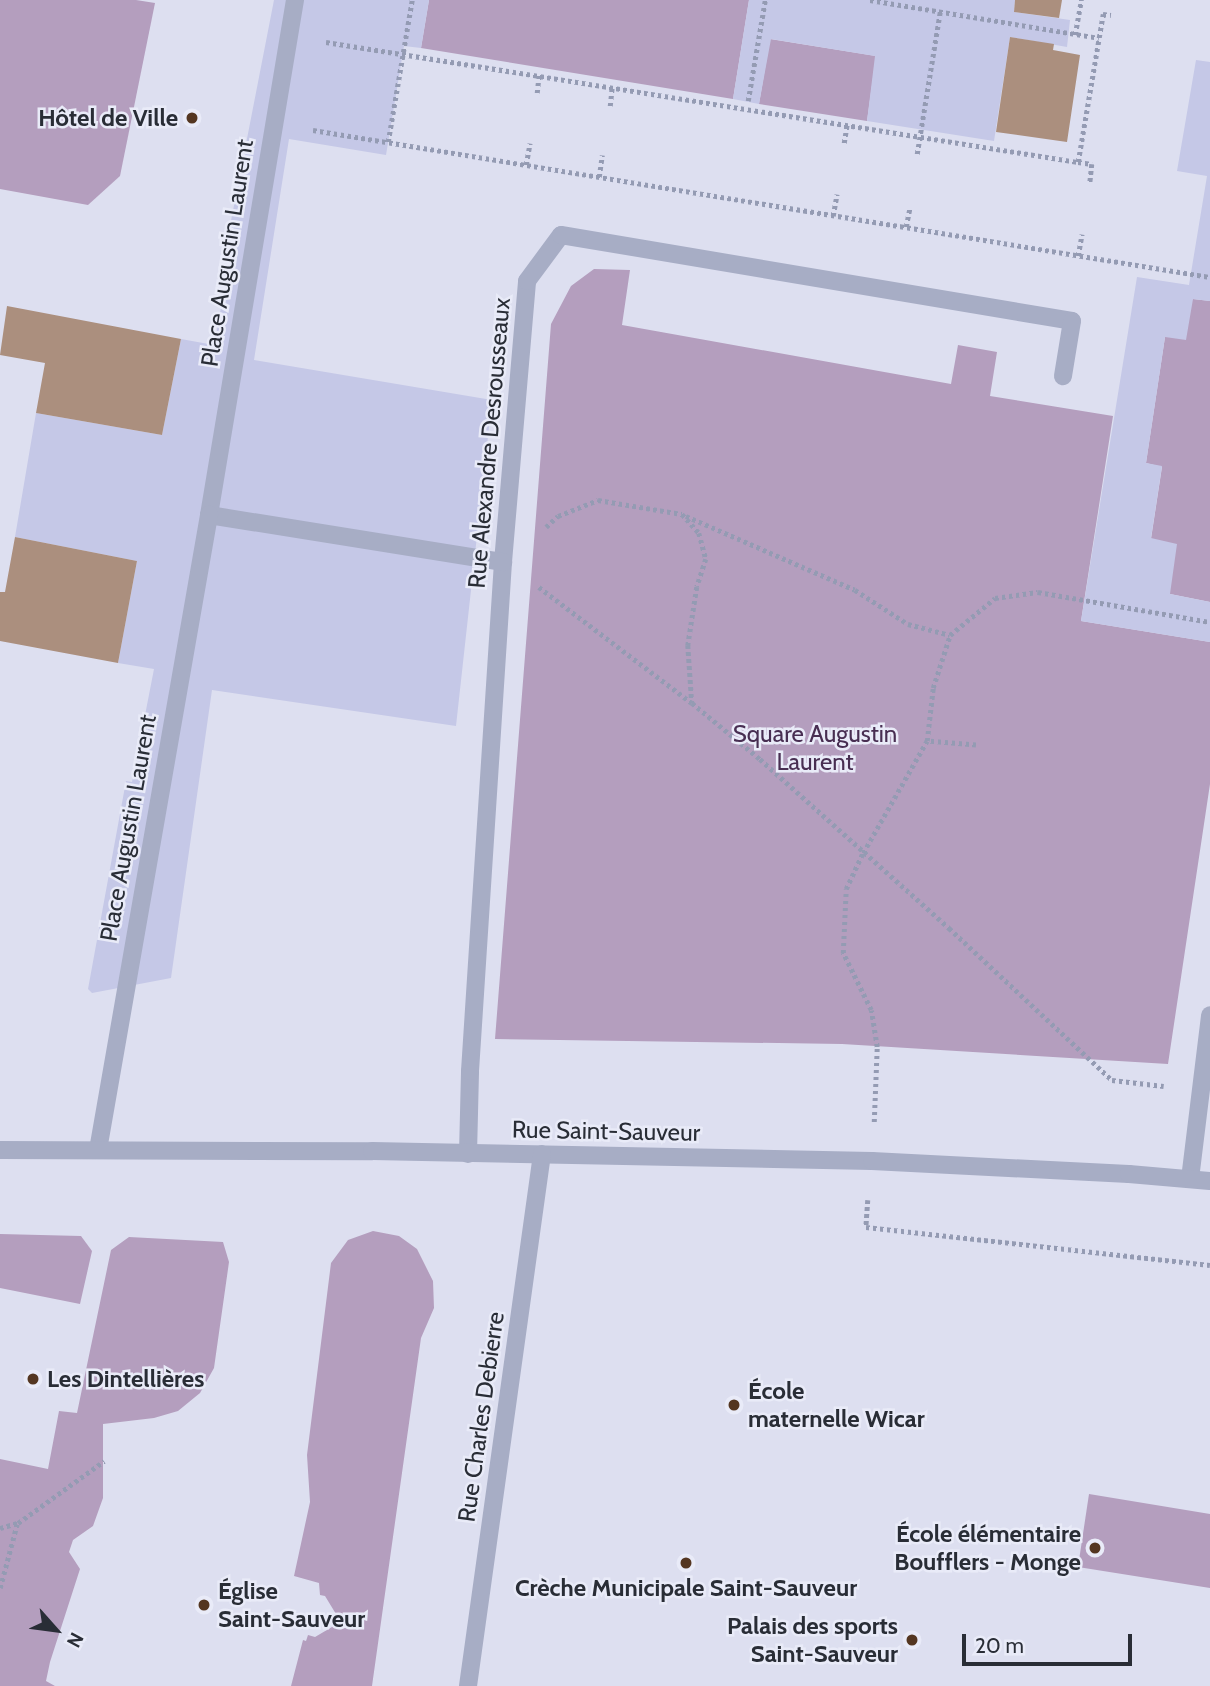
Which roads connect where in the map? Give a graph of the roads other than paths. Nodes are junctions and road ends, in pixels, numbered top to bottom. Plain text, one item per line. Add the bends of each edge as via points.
1 (295, 0) edge
2 (1063, 376) dead end
3 (209, 515) junction
4 (503, 562) junction
5 (1210, 1015) edge
6 (0, 1150) edge
7 (98, 1150) junction
8 (468, 1154) junction
9 (542, 1154) junction
10 (1190, 1179) junction
11 (1210, 1181) edge
12 (468, 1686) edge

1 - 3 street, Place Augustin Laurent
2 - 4 street, Rue Alexandre Desrousseaux via 1072,321 561,235 527,281
3 - 4 street
3 - 7 street, Place Augustin Laurent
4 - 8 street, Rue Alexandre Desrousseaux
5 - 10 street
6 - 7 street, Rue Saint-Sauveur
7 - 8 street, Rue Saint-Sauveur
8 - 9 street, Rue Saint-Sauveur
9 - 10 street, Rue Saint-Sauveur via 872,1161
9 - 12 street, Rue Charles Debierre
10 - 11 street, Rue Saint-Sauveur

